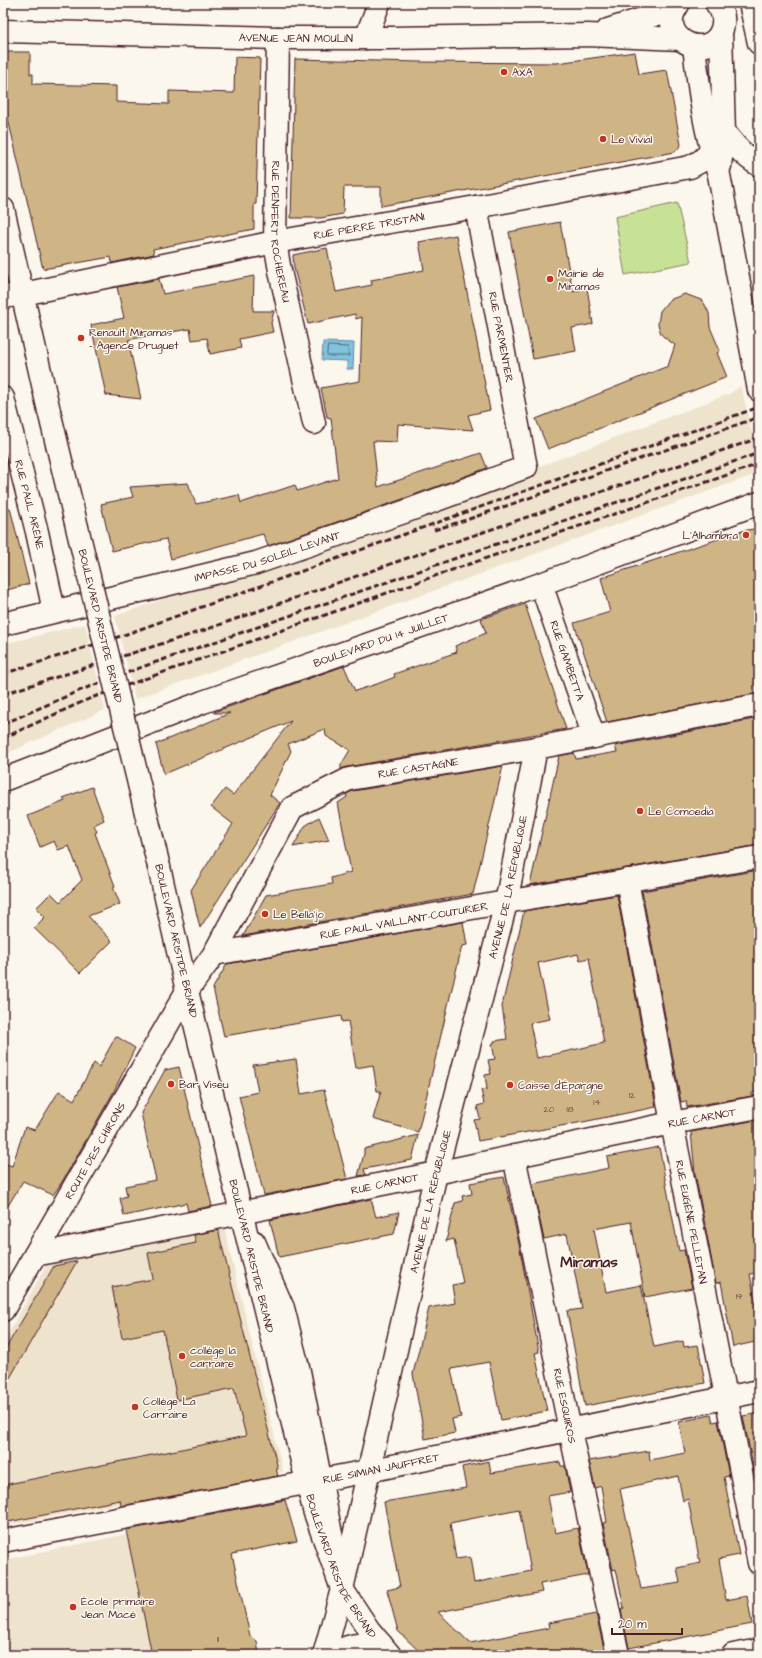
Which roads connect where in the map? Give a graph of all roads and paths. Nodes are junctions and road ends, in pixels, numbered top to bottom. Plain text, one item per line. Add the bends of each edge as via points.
1 (379, 3) edge
2 (750, 3) edge
3 (678, 6) edge
4 (724, 13) edge
5 (3, 31) edge
6 (588, 35) junction
7 (278, 38) junction
8 (366, 38) junction
9 (687, 43) junction
10 (759, 43) edge
11 (700, 96) junction
12 (724, 133) junction
13 (711, 152) junction
14 (759, 165) edge
15 (720, 175) junction
16 (476, 207) junction
17 (3, 210) edge
18 (276, 242) junction
19 (13, 296) edge
20 (759, 390) edge
21 (3, 398) edge
22 (314, 423) dead end
23 (526, 467) joint
24 (759, 503) edge
25 (541, 584) junction
26 (54, 611) junction
27 (3, 624) edge
28 (759, 705) edge
29 (594, 737) junction
30 (536, 748) junction
31 (3, 780) edge
32 (759, 857) edge
33 (627, 880) junction
34 (506, 902) junction
35 (214, 954) junction
36 (187, 991) junction
37 (759, 1107) edge
38 (672, 1123) junction
39 (514, 1156) junction
40 (436, 1173) junction
41 (242, 1213) junction
42 (35, 1255) junction
43 (3, 1310) edge
44 (759, 1390) edge
45 (726, 1397) junction
46 (570, 1430) junction
47 (368, 1471) junction
48 (314, 1482) junction
49 (3, 1541) edge
50 (759, 1563) edge
51 (342, 1589) junction
52 (385, 1649) edge
53 (759, 1650) edge
54 (324, 1655) edge
55 (331, 1655) edge
56 (618, 1655) edge
57 (733, 1655) edge

1 - 8 street
2 - 10 street
3 - 6 street, AVENUE JEAN MOULIN via 621,27
3 - 9 street via 672,16 672,25 675,33
4 - 9 street, AVENUE JEAN MOULIN via 710,43 702,46
4 - 12 street
5 - 7 street, AVENUE JEAN MOULIN
6 - 8 street, AVENUE JEAN MOULIN
6 - 9 street, AVENUE JEAN MOULIN
7 - 8 street, AVENUE JEAN MOULIN
7 - 18 street, RUE DENFERT ROCHEREAU
9 - 11 street
11 - 12 street
11 - 13 street
12 - 14 street via 750,160
12 - 15 street
13 - 15 street
13 - 16 street, RUE PIERRE TRISTANI via 690,167
15 - 20 street
16 - 18 street, RUE PIERRE TRISTANI
16 - 23 street, RUE PARMENTIER
17 - 19 street, BOULEVARD ARISTIDE BRIAND
18 - 19 street, RUE PIERRE TRISTANI
18 - 22 street, RUE DENFERT ROCHEREAU via 280,271
19 - 36 street, BOULEVARD ARISTIDE BRIAND, bridge via 49,411
21 - 26 street, RUE PAUL ARÈNE
23 - 26 street, IMPASSE DU SOLEIL LEVANT via 256,563
24 - 25 street, BOULEVARD DU 14 JUILLET
25 - 29 street, RUE GAMBETTA
25 - 31 street, BOULEVARD DU 14 JUILLET via 203,702
26 - 27 street, IMPASSE DU SOLEIL LEVANT
28 - 29 street, RUE CASTAGNE
29 - 30 street, RUE CASTAGNE
30 - 34 street, AVENUE DE LA RÉPUBLIQUE
30 - 35 street, RUE CASTAGNE via 349,779 292,808
32 - 33 street, RUE PAUL VAILLANT-COUTURIER
33 - 34 street, RUE PAUL VAILLANT-COUTURIER
33 - 38 street, RUE EUGÈNE PELLETAN
34 - 35 street, RUE PAUL VAILLANT-COUTURIER
34 - 40 street, AVENUE DE LA RÉPUBLIQUE
35 - 36 street, RUE CASTAGNE
36 - 41 street, BOULEVARD ARISTIDE BRIAND
36 - 42 street, ROUTE DES CHIRONS
37 - 38 street, RUE CARNOT
38 - 39 street, RUE CARNOT
38 - 45 street, RUE EUGÈNE PELLETAN
39 - 40 street, RUE CARNOT
39 - 46 street, RUE ESQUIROS
40 - 41 street, RUE CARNOT
40 - 47 street, AVENUE DE LA RÉPUBLIQUE
41 - 42 street, RUE CARNOT
41 - 48 street, BOULEVARD ARISTIDE BRIAND
42 - 43 street, ROUTE DES CHIRONS
44 - 45 street, RUE SIMIAN JAUFFRET
45 - 46 street, RUE SIMIAN JAUFFRET
45 - 50 street, RUE EUGÈNE PELLETAN
46 - 47 street, RUE SIMIAN JAUFFRET
46 - 56 street, RUE ESQUIROS
47 - 48 street, RUE SIMIAN JAUFFRET
47 - 51 street, AVENUE DE LA RÉPUBLIQUE
48 - 49 street, RUE SIMIAN JAUFFRET
48 - 51 street, BOULEVARD ARISTIDE BRIAND via 314,1510
51 - 52 street, BOULEVARD ARISTIDE BRIAND
51 - 54 street, AVENUE DE LA RÉPUBLIQUE
52 - 55 street via 362,1643
53 - 57 street

